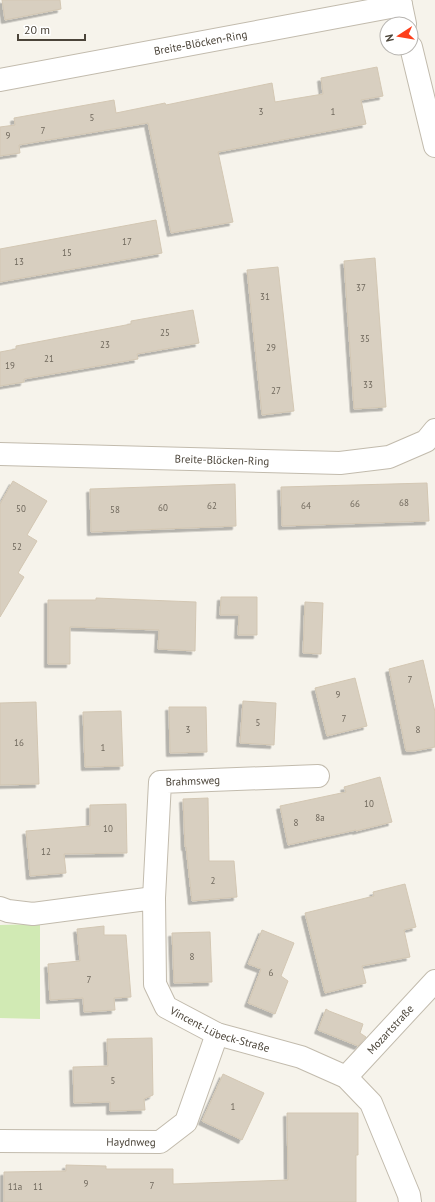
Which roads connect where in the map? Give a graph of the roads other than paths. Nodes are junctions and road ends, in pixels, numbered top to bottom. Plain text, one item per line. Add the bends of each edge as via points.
1 (402, 10) edge
2 (413, 56) edge
3 (0, 80) edge
4 (435, 146) edge
5 (435, 430) edge
6 (0, 454) edge
7 (318, 776) dead end
8 (154, 898) junction
9 (0, 908) edge
10 (435, 980) edge
11 (217, 1034) junction
12 (346, 1077) junction
13 (0, 1141) edge
14 (410, 1202) edge

1 - 3 street, Breite-Blöcken-Ring
2 - 4 street
5 - 6 street, Breite-Blöcken-Ring via 426,441 389,457 340,463
7 - 8 street, Brahmsweg via 160,782
8 - 9 street via 33,914
8 - 11 street, Vincent-Lübeck-Straße via 156,984 166,1007
10 - 12 street, Mozartstraße
11 - 12 street, Vincent-Lübeck-Straße via 302,1057
11 - 13 street, Haydnweg via 186,1122 160,1142
12 - 14 street, Vincent-Lübeck-Straße via 371,1103

